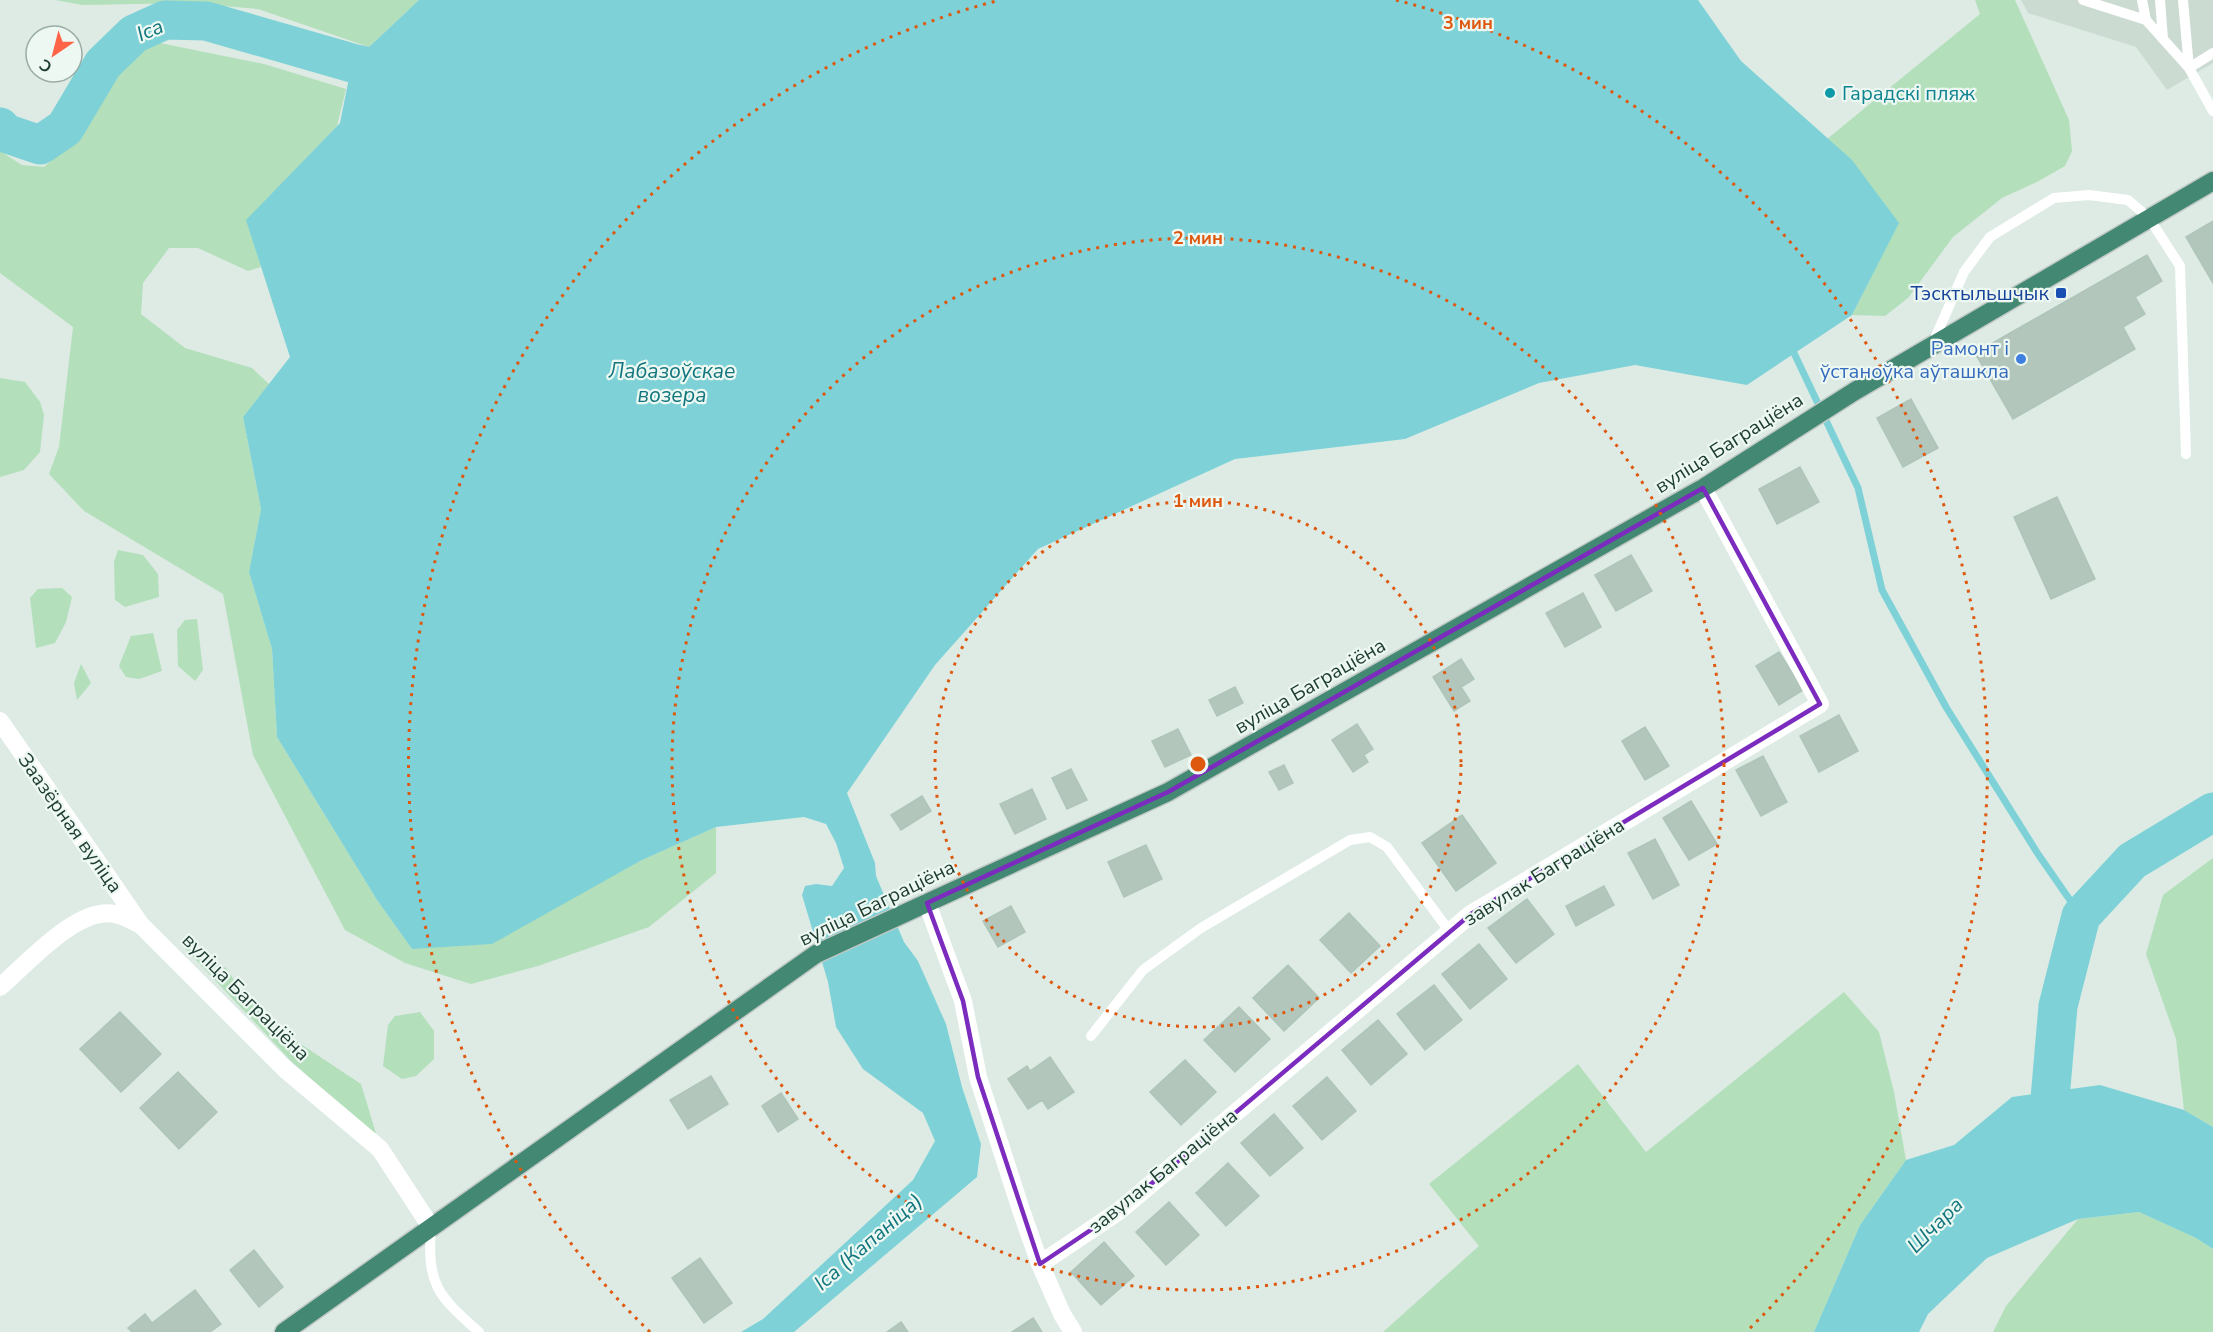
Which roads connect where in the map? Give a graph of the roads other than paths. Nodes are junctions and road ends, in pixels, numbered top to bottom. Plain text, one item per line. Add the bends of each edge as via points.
1 (2083, 0) edge
2 (2160, 0) edge
3 (2183, 0) edge
4 (2142, 1) edge
5 (2146, 20) junction
6 (2163, 39) junction
7 (2212, 51) edge
8 (2189, 68) junction
9 (2213, 111) edge
10 (2213, 181) edge
11 (2149, 218) junction
12 (1932, 346) junction
13 (2186, 454) dead end
14 (1703, 488) junction
15 (0, 721) edge
16 (927, 903) junction
17 (141, 925) junction
18 (1450, 932) junction
19 (0, 987) edge
20 (1091, 1036) dead end
21 (431, 1227) junction
22 (1040, 1264) junction
23 (284, 1332) edge
24 (479, 1332) edge
25 (1073, 1332) edge

1 - 5 lane
2 - 6 lane
3 - 8 lane
4 - 5 lane
5 - 6 lane
6 - 8 lane
7 - 8 lane
8 - 9 lane
10 - 11 highway, вуліца Баграціёна
11 - 12 highway, вуліца Баграціёна
11 - 12 lane via 2128,200 2089,195 2054,198 1990,237 1964,272
11 - 13 lane via 2180,266
12 - 14 highway, вуліца Баграціёна
14 - 16 highway, вуліца Баграціёна via 1168,792
14 - 18 street, завулак Баграціёна via 1820,704 1471,914
15 - 17 street, Заазёрная вуліца
16 - 21 highway, вуліца Баграціёна via 816,954
16 - 22 street via 963,1001 978,1077
17 - 19 street, вуліца Баграціёна via 114,914 93,914 73,923
17 - 21 street, вуліца Баграціёна via 285,1069 380,1149
18 - 20 lane via 1388,847 1370,837 1350,840 1201,928 1143,970
18 - 22 street, завулак Баграціёна via 1119,1211
21 - 23 highway, вуліца Баграціёна
21 - 24 lane via 429,1258 438,1291
22 - 25 street

